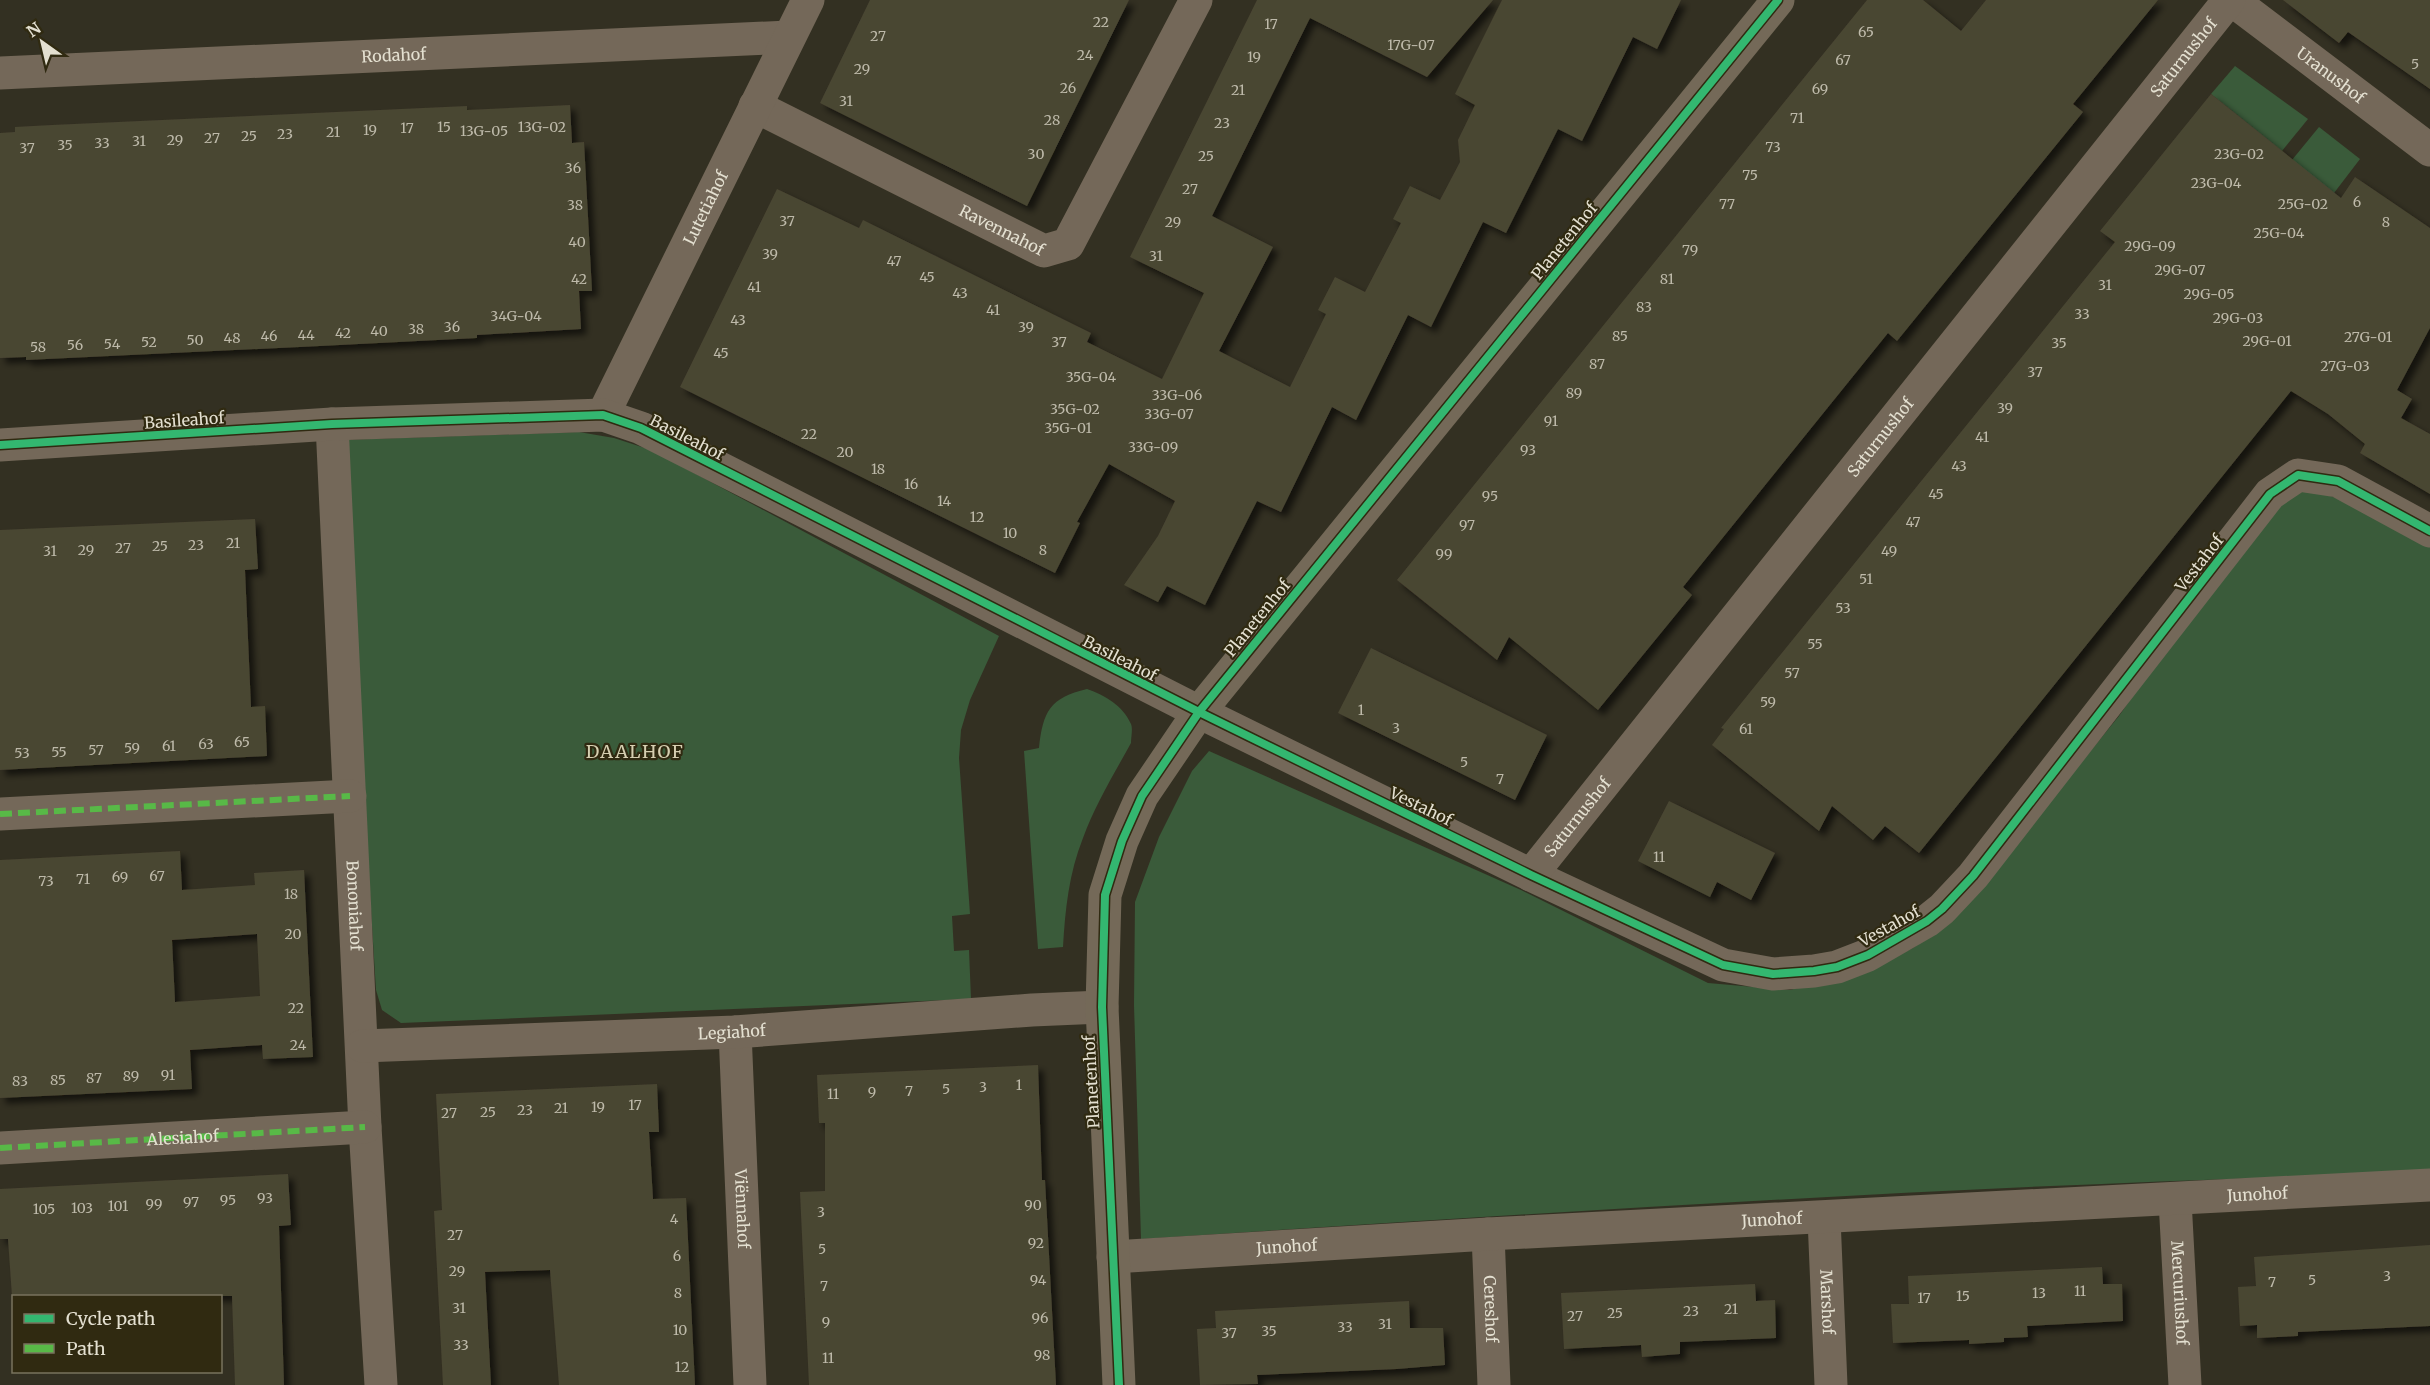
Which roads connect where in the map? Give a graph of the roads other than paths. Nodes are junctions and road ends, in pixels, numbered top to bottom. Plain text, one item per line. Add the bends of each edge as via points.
1 (808, 0) edge
2 (1196, 0) edge
3 (1778, 0) edge
4 (2230, 0) edge
5 (789, 37) junction
6 (0, 73) edge
7 (755, 106) junction
8 (2430, 150) edge
9 (603, 415) junction
10 (332, 424) junction
11 (0, 445) edge
12 (2430, 531) edge
13 (1198, 712) junction
14 (350, 796) junction
15 (0, 814) edge
16 (1531, 875) junction
17 (1102, 1007) junction
18 (735, 1032) junction
19 (362, 1046) junction
20 (365, 1127) junction
21 (0, 1148) edge
22 (2430, 1185) edge
23 (2175, 1200) junction
24 (1824, 1218) junction
25 (1488, 1234) junction
26 (1113, 1257) junction
27 (381, 1385) edge
28 (750, 1385) edge
29 (1119, 1385) edge
30 (1494, 1385) edge
31 (1831, 1385) edge
32 (2185, 1385) edge

1 - 5 street, Lutetiahof
2 - 7 street, Ravennahof via 1068,244 1044,251
3 - 13 street, Planetenhof
4 - 8 street, Uranushof
4 - 16 street, Saturnushof
5 - 6 street, Rodahof
5 - 7 street, Lutetiahof
7 - 9 street, Lutetiahof
9 - 10 street, Basileahof
9 - 13 street, Basileahof via 641,428
10 - 11 street, Basileahof
10 - 14 street, Bononiahof
12 - 16 street, Vestahof via 2338,481 2298,475 2270,494 1973,876 1927,921 1858,959 1837,967 1773,974 1723,965
13 - 16 street, Vestahof
13 - 17 street, Planetenhof via 1142,796 1112,870 1103,916
14 - 15 street
14 - 19 street, Bononiahof
17 - 18 street, Legiahof
17 - 26 street, Planetenhof
18 - 19 street, Legiahof
18 - 28 street, Viënnahof
19 - 20 street, Bononiahof
20 - 21 street, Alesiahof
20 - 27 street, Bononiahof
22 - 23 street, Junohof
23 - 24 street, Junohof
23 - 32 street, Mercuriushof
24 - 25 street, Junohof
24 - 31 street, Marshof
25 - 26 street, Junohof
25 - 30 street, Cereshof
26 - 29 street, Planetenhof

